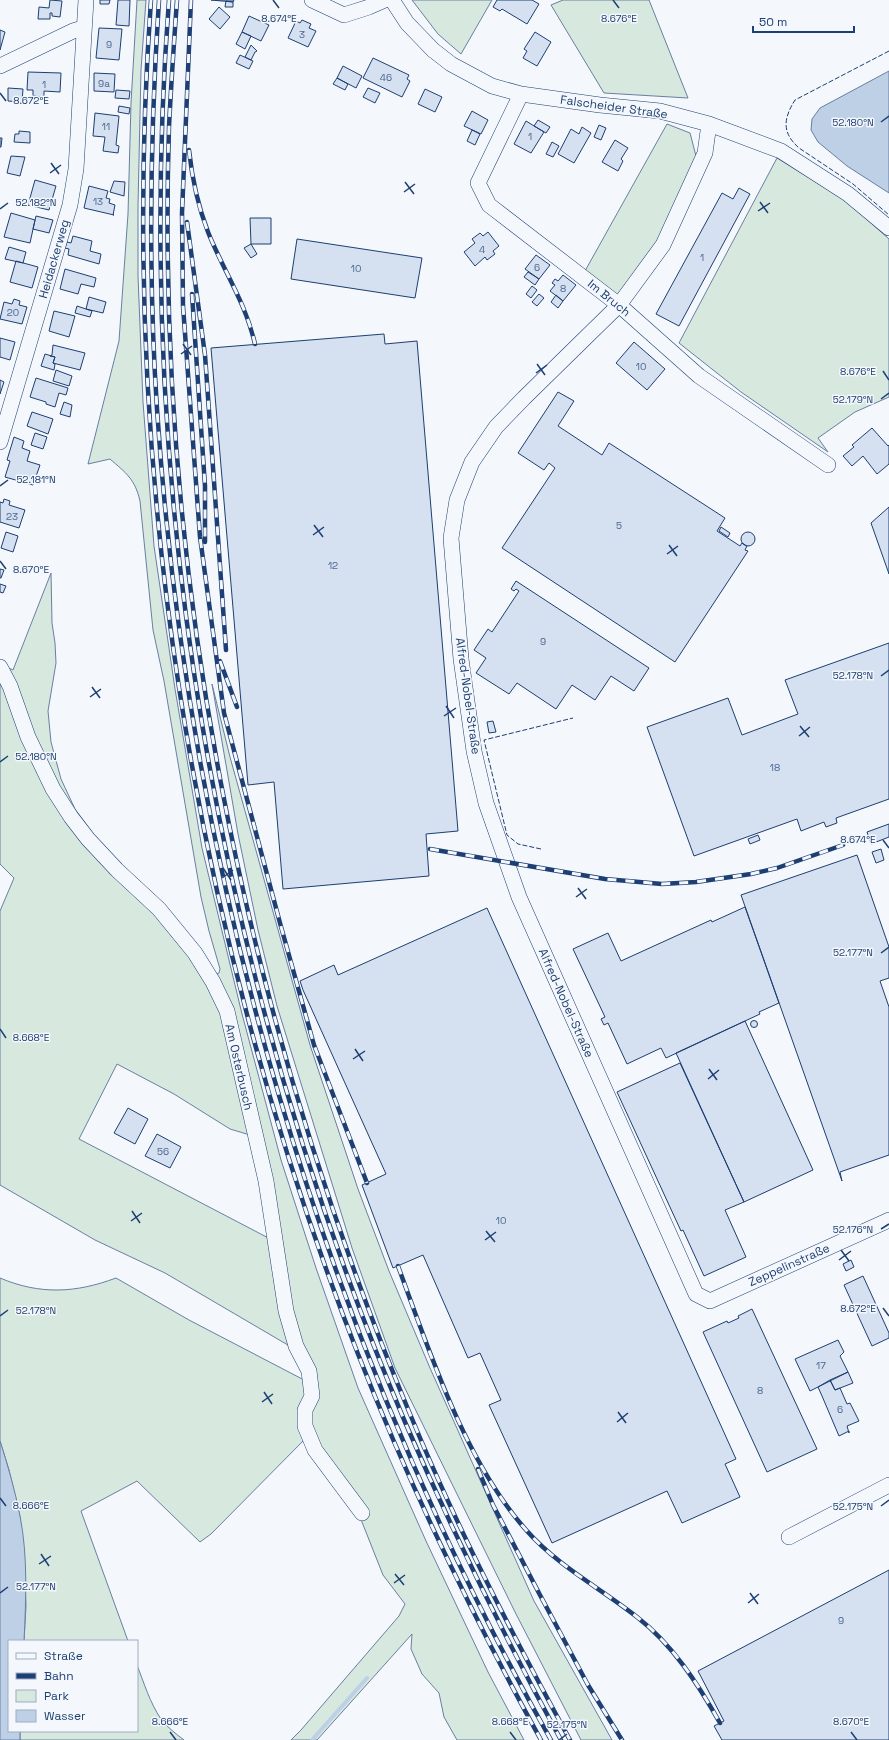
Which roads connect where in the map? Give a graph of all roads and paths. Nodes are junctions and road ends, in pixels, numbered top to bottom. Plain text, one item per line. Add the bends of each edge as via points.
1 (86, 0) edge
2 (312, 0) edge
3 (385, 0) edge
4 (392, 0) edge
5 (83, 28) junction
6 (0, 66) edge
7 (521, 94) junction
8 (709, 124) junction
9 (889, 228) edge
10 (619, 305) junction
11 (0, 442) edge
12 (828, 465) dead end
13 (0, 667) edge
14 (889, 1220) edge
15 (710, 1301) joint
16 (889, 1485) edge
17 (362, 1513) dead end
18 (789, 1537) dead end

1 - 5 street, Heidackerweg
2 - 3 street via 344,15
4 - 7 street, Falscheider Straße via 407,23 433,50 451,64 492,86
5 - 6 street
5 - 11 street, Heidackerweg via 76,169 70,205
7 - 8 street, Falscheider Straße via 660,111
7 - 10 street, Im Bruch via 478,184 489,205
8 - 9 street, Falscheider Straße via 781,151 848,194
8 - 10 street, Alfred-Nobel-Straße via 705,153 663,245
10 - 12 street, Im Bruch via 699,376
10 - 15 street, Alfred-Nobel-Straße via 502,422 472,462 457,500 451,538 461,659 474,751 486,804 519,897 696,1294
13 - 17 street, Am Osterbusch via 10,686 28,738 53,789 71,817 88,839 159,910 195,952 227,1012 266,1181 286,1311 296,1346 309,1371 312,1396 305,1410 305,1426 315,1450
14 - 15 street, Zeppelinstraße
16 - 18 street

